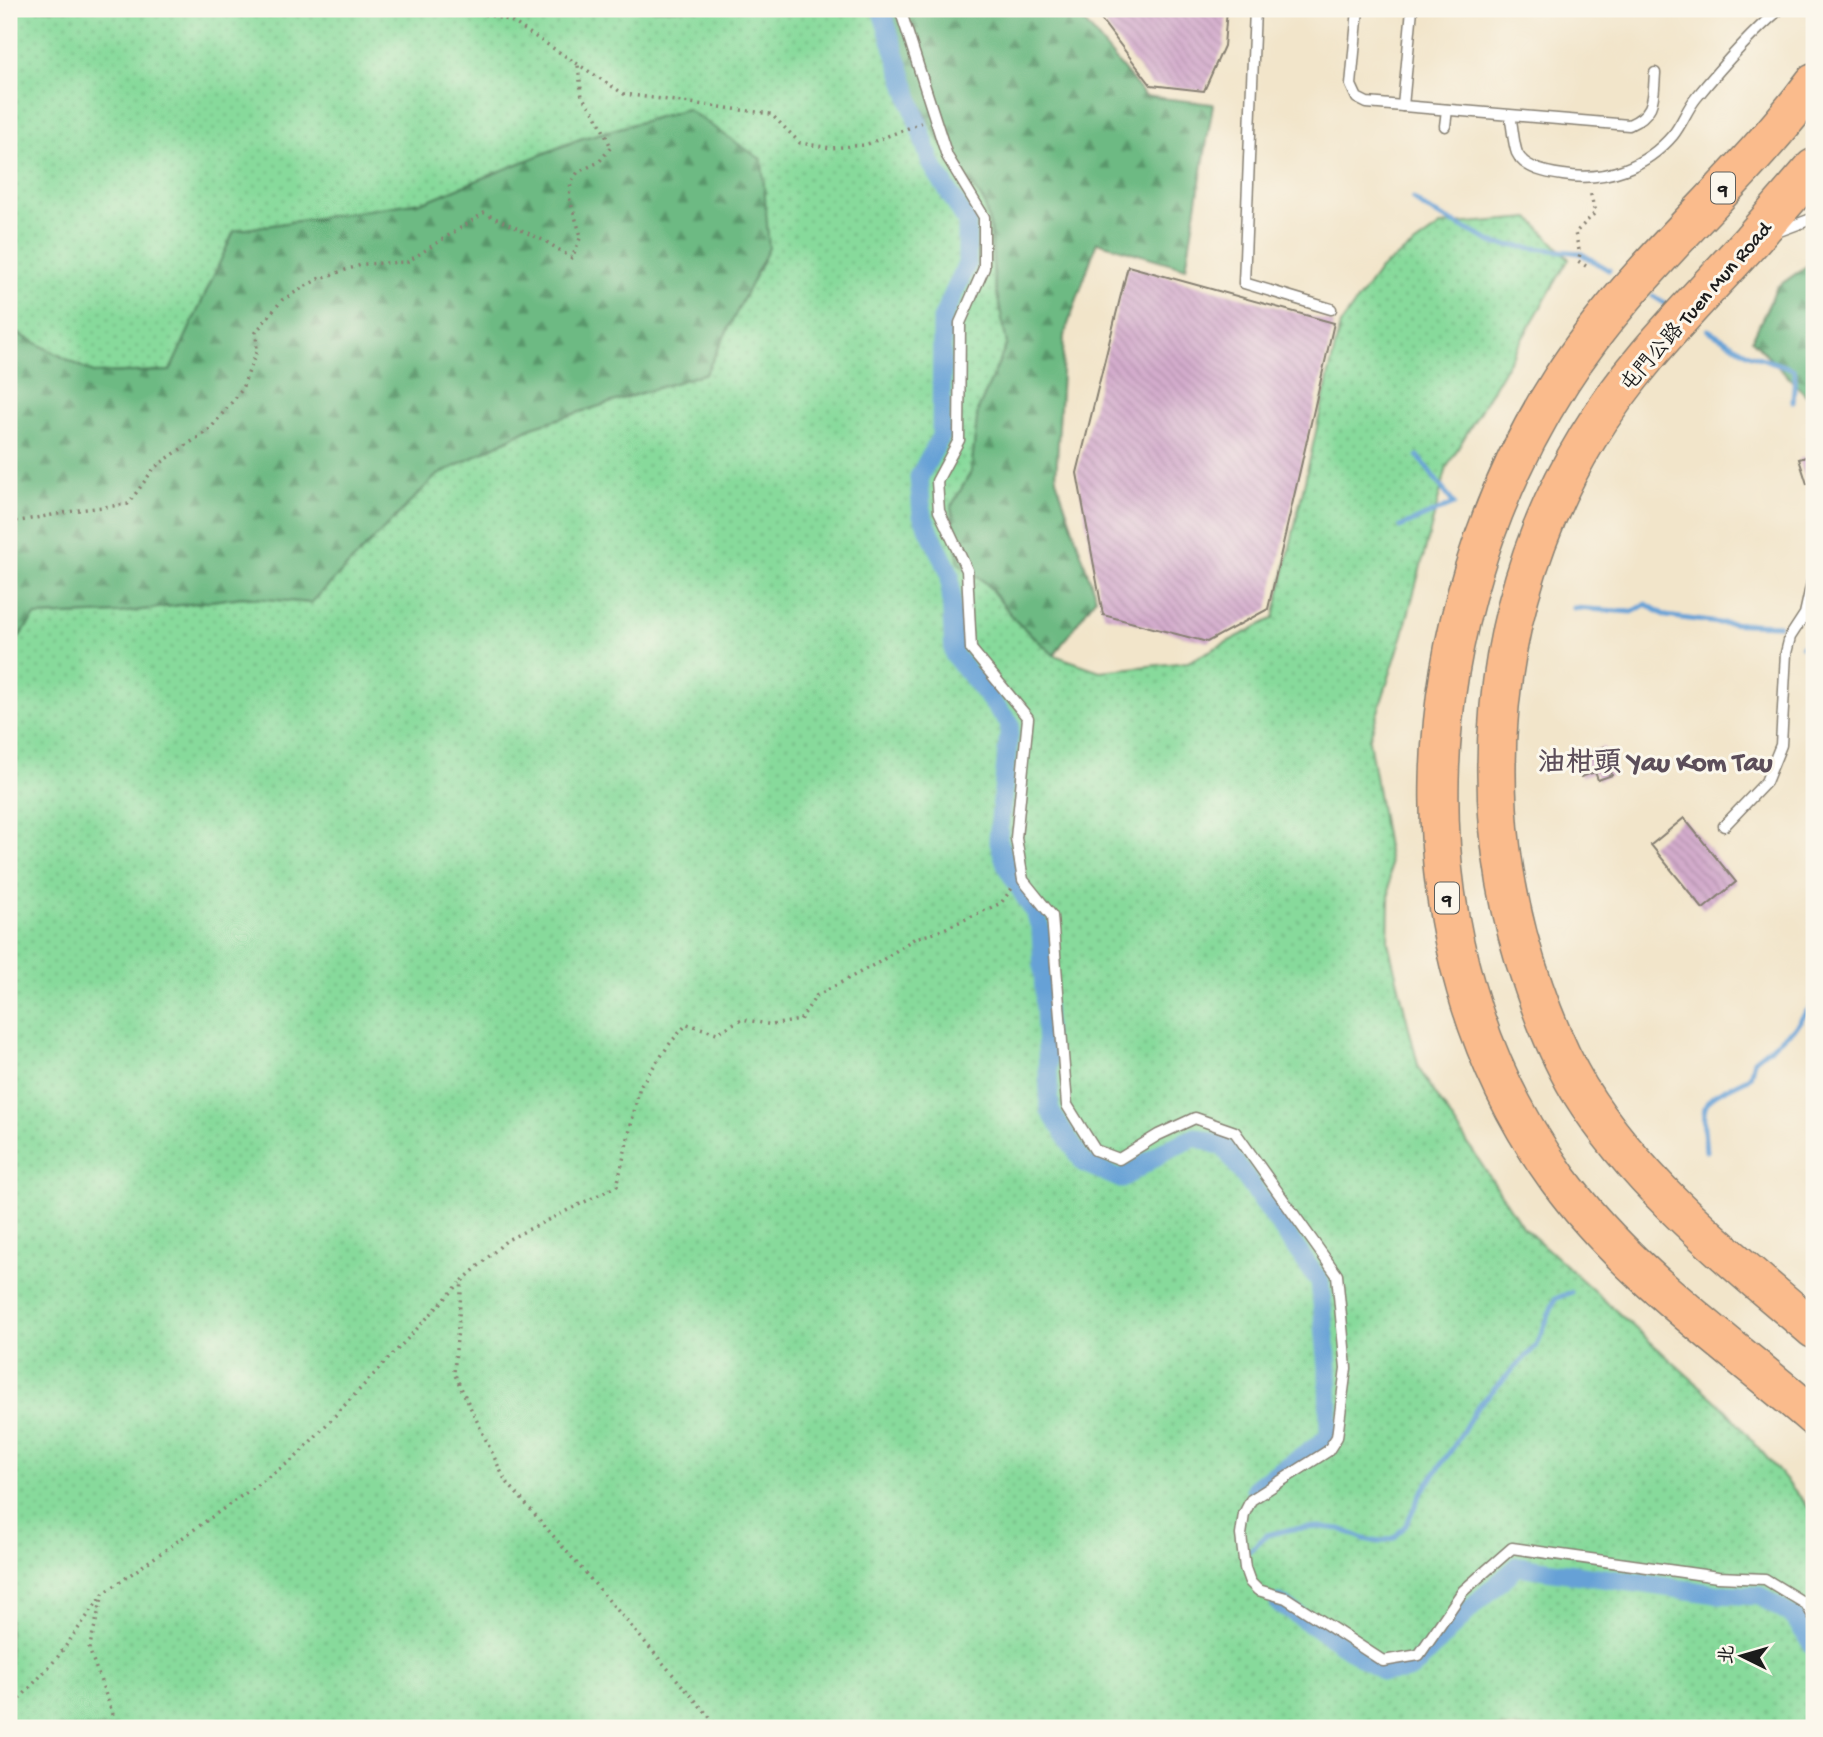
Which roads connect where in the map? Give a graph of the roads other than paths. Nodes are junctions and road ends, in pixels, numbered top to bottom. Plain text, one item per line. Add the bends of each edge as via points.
1 (900, 9) edge
2 (1255, 9) edge
3 (1358, 9) edge
4 (1412, 9) edge
5 (1780, 9) edge
6 (1655, 73) dead end
7 (1814, 83) edge
8 (1404, 106) junction
9 (1447, 110) junction
10 (1510, 116) junction
11 (1445, 126) dead end
12 (1814, 168) edge
13 (1814, 218) edge
14 (1750, 242) junction
15 (1331, 309) dead end
16 (1814, 573) edge
17 (1724, 826) dead end
18 (1814, 1329) edge
19 (1814, 1417) edge
20 (1814, 1617) edge

1 - 20 lane via 947,156 984,217 984,268 960,323 959,440 937,481 939,511 967,570 971,649 1028,718 1016,838 1023,880 1052,916 1067,1105 1096,1150 1119,1159 1195,1118 1235,1132 1337,1275 1346,1368 1337,1437 1328,1451 1251,1500 1241,1535 1251,1582 1266,1594 1286,1598 1383,1661 1419,1655 1463,1591 1513,1548 1718,1577 1765,1579 1806,1604
2 - 15 lane via 1244,283
3 - 8 lane via 1351,85 1357,98
4 - 8 lane
5 - 10 lane via 1737,49 1693,102 1675,133 1639,164 1587,178 1548,173 1517,154
6 - 10 lane via 1653,106 1629,125
7 - 19 highway, 9 via 1603,321 1561,379 1522,447 1481,543 1456,637 1442,724 1440,822 1448,908 1464,983 1502,1082 1538,1149 1578,1205 1652,1282
8 - 9 lane
9 - 10 lane
9 - 11 lane
12 - 14 highway, 屯門公路 Tuen Mun Road
13 - 14 lane
14 - 18 highway, 屯門公路 Tuen Mun Road via 1634,372 1590,433 1549,512 1529,565 1503,665 1497,818 1525,965 1559,1052 1579,1088 1664,1198
16 - 17 lane via 1805,614 1786,653 1781,745 1766,782

